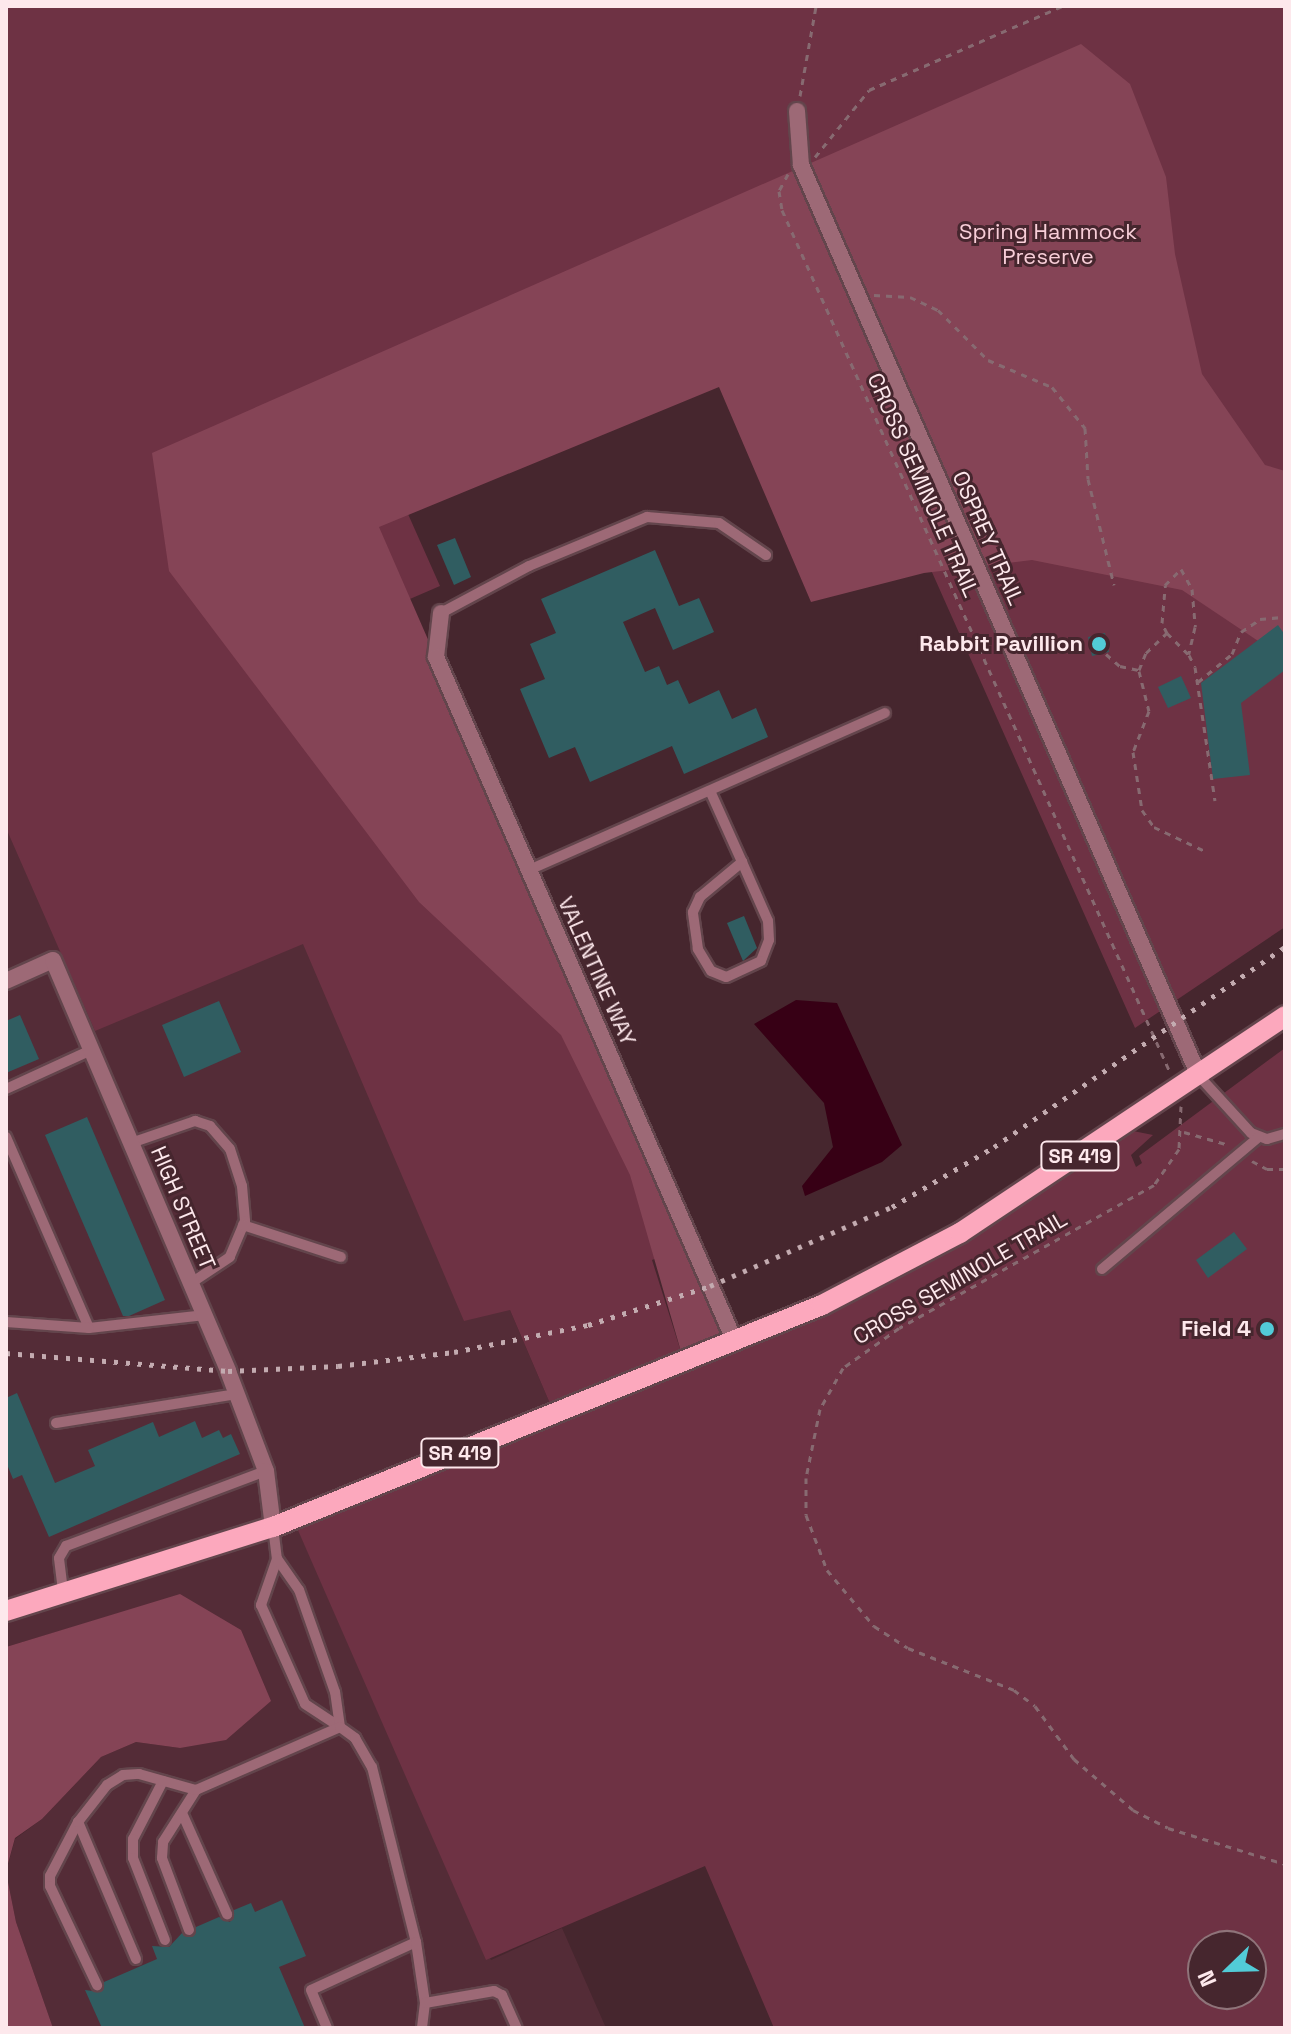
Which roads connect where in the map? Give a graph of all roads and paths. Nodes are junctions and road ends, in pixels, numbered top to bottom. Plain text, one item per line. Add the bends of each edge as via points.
1 (816, 6) edge
2 (1062, 6) edge
3 (797, 111) joint
4 (812, 159) dead end
5 (792, 170) dead end
6 (855, 289) junction
7 (766, 555) dead end
8 (1114, 585) dead end
9 (441, 613) joint
10 (1285, 617) edge
11 (1167, 633) junction
12 (1106, 654) dead end
13 (1189, 655) junction
14 (1139, 670) junction
15 (1198, 682) junction
16 (885, 713) dead end
17 (711, 793) junction
18 (1215, 801) dead end
19 (1205, 851) dead end
20 (742, 862) junction
21 (529, 870) junction
22 (6, 981) edge
23 (1285, 1016) edge
24 (91, 1050) junction
25 (1172, 1076) dead end
26 (1199, 1076) junction
27 (6, 1089) edge
28 (1183, 1111) dead end
29 (1184, 1132) junction
30 (1285, 1134) edge
31 (6, 1137) edge
32 (1259, 1137) junction
33 (131, 1143) junction
34 (1232, 1146) dead end
35 (1252, 1161) dead end
36 (1285, 1169) edge
37 (243, 1225) junction
38 (341, 1257) dead end
39 (1102, 1269) dead end
40 (191, 1283) junction
41 (205, 1315) junction
42 (6, 1322) edge
43 (89, 1328) junction
44 (735, 1342) junction
45 (237, 1394) junction
46 (56, 1423) dead end
47 (266, 1471) junction
48 (273, 1527) junction
49 (277, 1559) junction
50 (63, 1591) junction
51 (6, 1611) edge
52 (340, 1727) junction
53 (163, 1781) junction
54 (196, 1790) junction
55 (182, 1813) junction
56 (78, 1822) junction
57 (1285, 1864) edge
58 (227, 1914) dead end
59 (189, 1930) dead end
60 (165, 1940) dead end
61 (416, 1942) junction
62 (136, 1959) dead end
63 (97, 1985) dead end
64 (425, 2003) junction
65 (327, 2028) edge
66 (422, 2028) edge
67 (517, 2028) edge

1 - 3 path
2 - 4 path via 869,90
3 - 6 street, OSPREY TRAIL via 801,165
5 - 25 path, CROSS SEMINOLE TRAIL via 779,191 782,210
6 - 8 path via 910,297 938,310 988,360 1052,387 1085,428 1088,479
6 - 26 street, OSPREY TRAIL
7 - 9 lane via 719,523 647,517 529,566
9 - 21 street, VALENTINE WAY via 436,657
10 - 15 path via 1260,619 1241,632 1232,654
11 - 13 path
11 - 13 path via 1162,623 1165,585 1181,569 1192,589 1195,627
11 - 14 path via 1146,653
12 - 14 path via 1120,666
13 - 15 path
14 - 19 path via 1149,711 1133,752 1142,810 1154,827
15 - 18 path
16 - 17 lane
17 - 20 lane
17 - 21 lane
20 - 20 lane via 768,921 769,940 761,961 726,977 711,971 698,949 693,912 700,897
21 - 44 street, VALENTINE WAY
22 - 24 street, HIGH STREET via 53,960
23 - 26 main road, SR 419
24 - 27 lane
24 - 33 street, HIGH STREET
26 - 32 lane via 1236,1120
26 - 44 main road, SR 419 via 906,1265
28 - 29 path, CROSS SEMINOLE TRAIL
29 - 34 path
29 - 57 path, CROSS SEMINOLE TRAIL via 1169,1167 1140,1196 899,1328 843,1368 820,1409 806,1478 806,1515 827,1570 874,1626 908,1648 1014,1690 1035,1706 1074,1759 1133,1810 1168,1828
30 - 32 lane
31 - 43 lane
32 - 39 lane
33 - 37 lane via 178,1123 210,1126 230,1149 242,1186
33 - 40 street, HIGH STREET
35 - 36 path via 1267,1169
37 - 38 lane
37 - 40 lane via 230,1257
40 - 41 street, HIGH STREET
41 - 43 lane
41 - 45 street, HIGH STREET
42 - 43 lane
44 - 48 main road, SR 419
45 - 46 lane
45 - 47 street, HIGH STREET
47 - 48 street, HIGH STREET
47 - 50 lane via 66,1546 59,1558
48 - 49 lane
48 - 50 main road, SR 419
49 - 52 lane via 299,1590 335,1692
49 - 52 lane via 261,1605 305,1704
50 - 51 main road, SR 419
52 - 54 lane
52 - 61 lane via 355,1738 372,1767
53 - 54 lane
53 - 56 lane via 123,1775 107,1785
53 - 60 lane via 133,1839 133,1858
54 - 55 lane
55 - 58 lane
55 - 59 lane via 163,1842 162,1858
56 - 62 lane
56 - 63 lane via 50,1876 50,1886
61 - 64 lane
61 - 65 lane via 311,1990
64 - 66 lane
64 - 67 lane via 494,1991 502,1995

